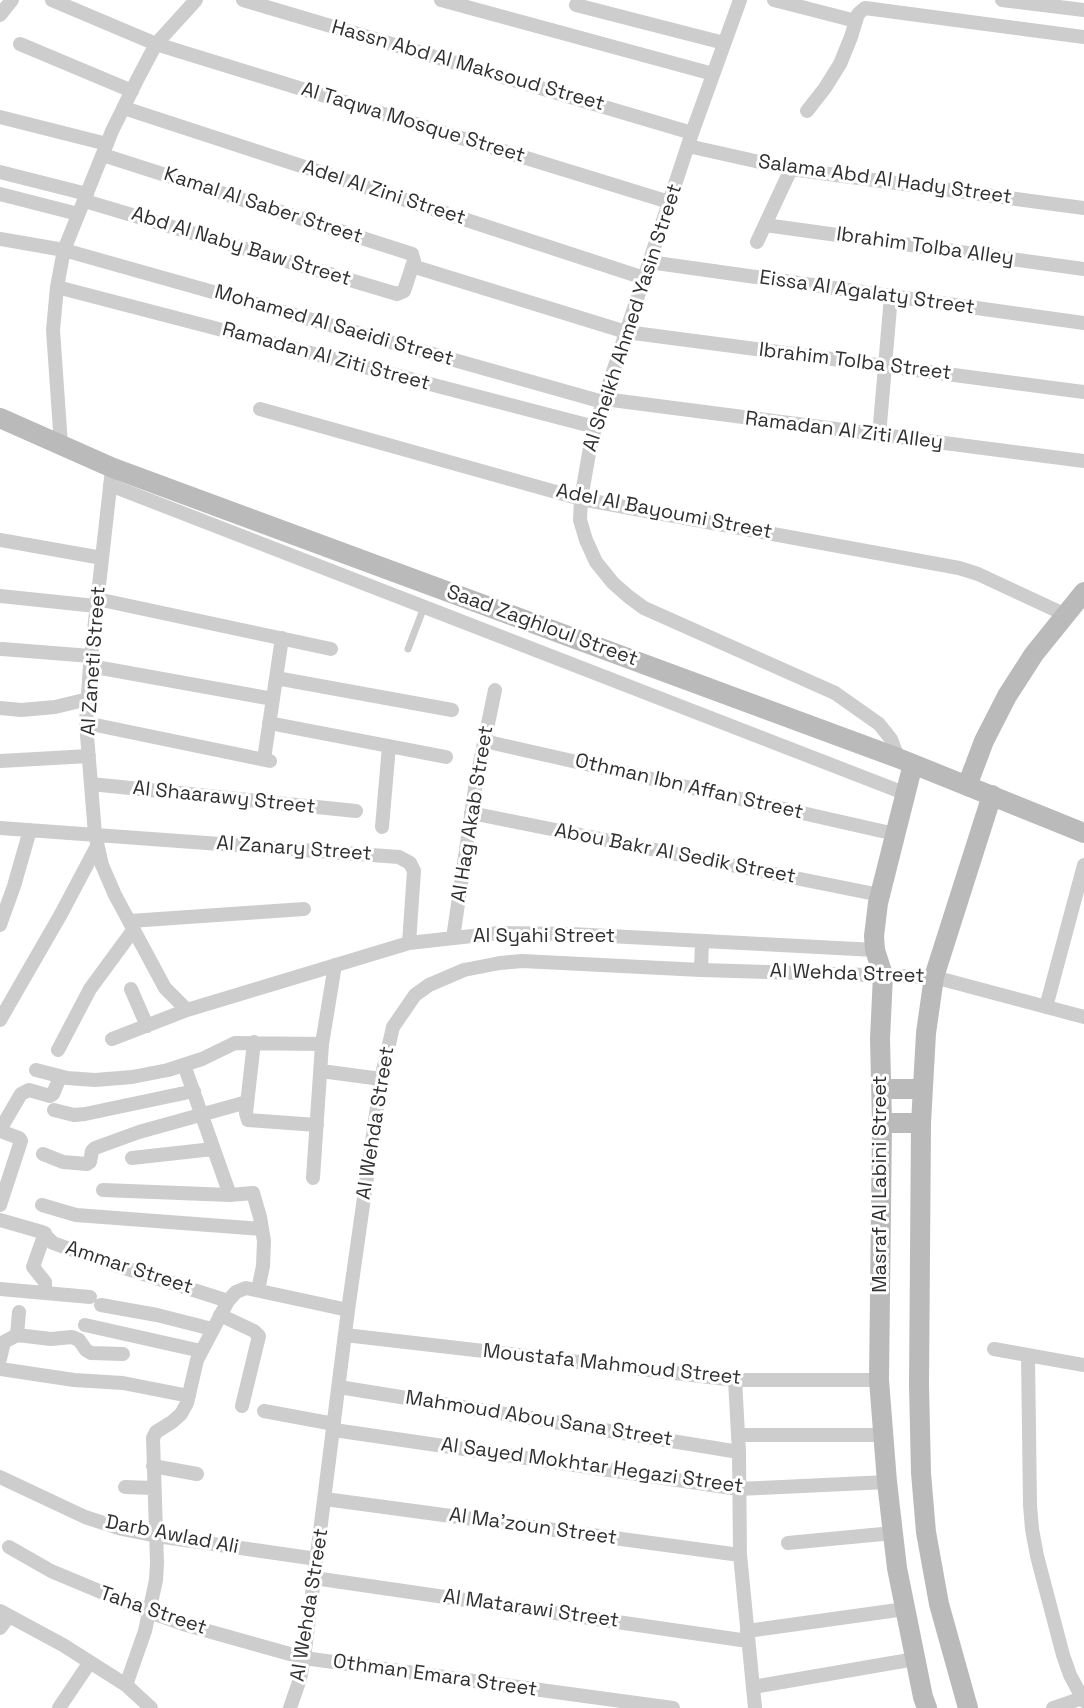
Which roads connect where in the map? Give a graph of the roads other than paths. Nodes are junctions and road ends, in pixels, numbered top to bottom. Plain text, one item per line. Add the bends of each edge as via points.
1 (12, 0) edge
2 (52, 0) edge
3 (243, 0) edge
4 (441, 0) edge
5 (740, 0) edge
6 (774, 0) edge
7 (1002, 0) edge
8 (190, 2) edge
9 (576, 5) dead end
10 (1084, 10) edge
11 (0, 15) edge
12 (856, 21) junction
13 (1084, 37) edge
14 (724, 43) junction
15 (20, 44) dead end
16 (156, 44) junction
17 (713, 74) junction
18 (132, 91) junction
19 (124, 108) junction
20 (807, 111) dead end
21 (0, 117) edge
22 (690, 139) junction
23 (105, 150) junction
24 (792, 169) junction
25 (0, 172) edge
26 (0, 194) edge
27 (86, 197) junction
28 (669, 202) junction
29 (1084, 208) edge
30 (78, 214) junction
31 (765, 225) junction
32 (0, 239) edge
33 (757, 242) dead end
34 (64, 250) junction
35 (649, 262) junction
36 (412, 266) junction
37 (1084, 269) edge
38 (644, 278) junction
39 (57, 287) junction
40 (891, 296) junction
41 (1084, 323) edge
42 (626, 332) junction
43 (885, 366) junction
44 (1084, 392) edge
45 (603, 401) junction
46 (260, 409) dead end
47 (0, 418) edge
48 (595, 427) junction
49 (879, 436) junction
50 (61, 445) junction
51 (1084, 461) edge
52 (112, 476) junction
53 (581, 499) junction
54 (0, 540) edge
55 (102, 558) junction
56 (1084, 592) edge
57 (0, 596) edge
58 (97, 602) junction
59 (424, 607) junction
60 (1066, 615) junction
61 (282, 638) junction
62 (331, 648) dead end
63 (2, 649) dead end
64 (408, 650) dead end
65 (90, 661) junction
66 (276, 678) junction
67 (495, 690) dead end
68 (88, 699) junction
69 (273, 699) junction
70 (0, 708) edge
71 (452, 710) dead end
72 (86, 723) junction
73 (269, 723) junction
74 (484, 741) junction
75 (390, 746) junction
76 (89, 756) junction
77 (446, 757) dead end
78 (905, 760) junction
79 (0, 761) edge
80 (91, 784) junction
81 (967, 786) junction
82 (904, 793) junction
83 (992, 795) junction
84 (356, 811) dead end
85 (471, 813) junction
86 (382, 827) dead end
87 (0, 828) edge
88 (30, 830) junction
89 (1084, 833) edge
90 (895, 834) junction
91 (96, 840) junction
92 (1084, 865) edge
93 (880, 895) junction
94 (304, 909) dead end
95 (0, 925) edge
96 (132, 925) junction
97 (453, 938) junction
98 (702, 940) junction
99 (409, 944) junction
100 (875, 950) junction
101 (334, 964) junction
102 (701, 970) junction
103 (883, 975) junction
104 (934, 977) junction
105 (131, 989) dead end
106 (1046, 1007) junction
107 (188, 1010) junction
108 (1084, 1017) edge
109 (0, 1020) edge
110 (147, 1026) junction
111 (112, 1039) dead end
112 (254, 1042) junction
113 (322, 1044) junction
114 (58, 1050) dead end
115 (184, 1065) junction
116 (36, 1070) dead end
117 (321, 1071) junction
118 (60, 1077) junction
119 (381, 1079) junction
120 (882, 1089) junction
121 (922, 1089) junction
122 (194, 1091) junction
123 (247, 1102) junction
124 (54, 1110) dead end
125 (203, 1115) junction
126 (882, 1123) junction
127 (921, 1124) junction
128 (317, 1125) junction
129 (1, 1130) edge
130 (213, 1149) junction
131 (43, 1154) dead end
132 (132, 1158) dead end
133 (313, 1178) dead end
134 (103, 1190) dead end
135 (230, 1195) junction
136 (0, 1205) edge
137 (42, 1205) dead end
138 (0, 1220) edge
139 (262, 1229) junction
140 (45, 1233) junction
141 (0, 1288) edge
142 (258, 1290) junction
143 (45, 1293) junction
144 (228, 1301) junction
145 (348, 1310) junction
146 (19, 1312) dead end
147 (220, 1315) junction
148 (85, 1325) dead end
149 (212, 1329) junction
150 (18, 1335) junction
151 (345, 1335) junction
152 (994, 1349) dead end
153 (1, 1350) edge
154 (201, 1351) junction
155 (123, 1354) dead end
156 (1028, 1355) junction
157 (1084, 1365) edge
158 (0, 1369) edge
159 (735, 1380) junction
160 (879, 1380) junction
161 (339, 1387) junction
162 (189, 1396) junction
163 (242, 1406) dead end
164 (264, 1411) dead end
165 (334, 1427) junction
166 (738, 1435) junction
167 (883, 1435) junction
168 (739, 1452) junction
169 (153, 1466) junction
170 (197, 1474) dead end
171 (0, 1477) edge
172 (887, 1482) junction
173 (125, 1487) dead end
174 (154, 1488) junction
175 (739, 1489) junction
176 (325, 1499) junction
177 (893, 1533) junction
178 (157, 1536) junction
179 (788, 1543) dead end
180 (9, 1547) dead end
181 (740, 1555) junction
182 (317, 1559) junction
183 (314, 1578) junction
184 (905, 1609) junction
185 (149, 1612) junction
186 (4, 1613) edge
187 (0, 1628) edge
188 (748, 1636) junction
189 (304, 1658) junction
190 (915, 1659) junction
191 (90, 1662) junction
192 (126, 1685) junction
193 (753, 1687) junction
194 (1083, 1700) edge
195 (59, 1708) edge
196 (151, 1708) edge
197 (290, 1708) edge
198 (673, 1708) edge
199 (755, 1708) edge
200 (927, 1708) edge
201 (968, 1708) edge
202 (1053, 1708) edge

1 - 11 street
2 - 16 street, Al Taqwa Mosque Street
3 - 22 street, Hassn Abd Al Maksoud Street
4 - 17 street
5 - 14 street, Al Sheikh Ahmed Yasin Street
6 - 12 street
7 - 10 street
8 - 16 street
9 - 14 street
12 - 13 street via 861,10 870,7
12 - 20 street via 840,64
14 - 17 street, Al Sheikh Ahmed Yasin Street
15 - 18 street
16 - 18 street
16 - 28 street, Al Taqwa Mosque Street
17 - 22 street, Al Sheikh Ahmed Yasin Street
18 - 19 street
19 - 23 street
19 - 38 street, Adel Al Zini Street
21 - 23 street
22 - 24 street, Salama Abd Al Hady Street
22 - 28 street, Al Sheikh Ahmed Yasin Street
23 - 27 street
23 - 36 street, Kamal Al Saber Street via 412,254
24 - 29 street, Salama Abd Al Hady Street
24 - 31 street
25 - 27 street, Abd Al Naby Baw Street
26 - 30 street
27 - 30 street
27 - 36 street, Abd Al Naby Baw Street via 397,294 404,291
28 - 35 street, Al Sheikh Ahmed Yasin Street
30 - 34 street
31 - 33 street
31 - 37 street, Ibrahim Tolba Alley
32 - 34 street, Mohamed Al Saeidi Street
34 - 39 street
34 - 45 street, Mohamed Al Saeidi Street
35 - 38 street, Al Sheikh Ahmed Yasin Street
35 - 40 street, Eissa Al Agalaty Street
36 - 42 street, Kamal Al Saber Street
38 - 42 street, Al Sheikh Ahmed Yasin Street
39 - 48 street, Ramadan Al Ziti Street
39 - 50 street via 53,330
40 - 41 street, Eissa Al Agalaty Street
40 - 43 street
42 - 43 street, Ibrahim Tolba Street
42 - 45 street, Al Sheikh Ahmed Yasin Street
43 - 44 street, Ibrahim Tolba Street
43 - 49 street
45 - 48 street, Al Sheikh Ahmed Yasin Street
45 - 49 street, Ramadan Al Ziti Alley
46 - 53 street, Adel Al Bayoumi Street
47 - 50 main road, Saad Zaghloul Street
48 - 53 street, Al Sheikh Ahmed Yasin Street
49 - 51 street, Ramadan Al Ziti Alley
50 - 52 main road, Saad Zaghloul Street
52 - 55 street, Al Zaneti Street
52 - 59 street, Saad Zaghloul Street
52 - 78 main road, Saad Zaghloul Street
53 - 60 street, Adel Al Bayoumi Street via 959,568
53 - 78 street, Al Sheikh Ahmed Yasin Street via 580,520 596,562 629,597 644,608 835,693 879,724
54 - 55 street
55 - 58 street, Al Zaneti Street
56 - 60 main road
57 - 58 street
58 - 61 street
58 - 65 street, Al Zaneti Street
59 - 64 lane
59 - 82 street, Saad Zaghloul Street
60 - 81 main road via 1006,696
61 - 62 street
61 - 66 street
63 - 65 street
65 - 68 street, Al Zaneti Street
65 - 69 street
66 - 69 street
66 - 71 street
67 - 74 street, Al Hag Akab Street
68 - 70 street via 55,707
68 - 72 street, Al Zaneti Street
69 - 73 street
72 - 73 street via 267,760
72 - 76 street, Al Zaneti Street
73 - 75 street
74 - 85 street, Al Hag Akab Street
74 - 90 street, Othman Ibn Affan Street
75 - 77 street
75 - 86 street
76 - 79 street
76 - 80 street, Al Zaneti Street
78 - 81 main road, Saad Zaghloul Street
78 - 82 main road, Masraf Al Labini Street
80 - 84 street, Al Shaarawy Street
80 - 91 street, Al Zaneti Street
81 - 83 main road, Saad Zaghloul Street
82 - 90 main road, Masraf Al Labini Street
83 - 89 main road, Saad Zaghloul Street
83 - 104 main road, Masraf Al Labini Street
85 - 93 street, Abou Bakr Al Sedik Street
85 - 97 street, Al Hag Akab Street
87 - 88 street, Al Zanary Street
88 - 91 street, Al Zanary Street
88 - 95 street
90 - 93 main road, Masraf Al Labini Street
91 - 96 street, Al Zaneti Street via 102,865
91 - 99 street, Al Zanary Street via 399,856 414,871
91 - 109 street via 61,914
92 - 106 street
93 - 100 main road, Masraf Al Labini Street
94 - 96 street
96 - 107 street, Al Zaneti Street via 165,988
96 - 114 street via 90,989
97 - 98 street, Al Syahi Street via 499,933
97 - 99 street, Al Syahi Street
98 - 100 street, Al Syahi Street
98 - 102 street
99 - 101 street, Al Syahi Street
100 - 103 main road, Masraf Al Labini Street
101 - 107 street, Al Syahi Street
101 - 113 street
102 - 103 street, Al Wehda Street
102 - 119 street, Al Wehda Street via 522,961 464,970 429,985 405,1006 393,1027
103 - 104 street, Al Wehda Street
103 - 120 main road, Masraf Al Labini Street
104 - 106 street
104 - 121 main road, Masraf Al Labini Street
105 - 110 street
106 - 108 street
107 - 110 street, Al Syahi Street
110 - 111 street, Al Syahi Street
112 - 113 street
112 - 115 street via 235,1043
112 - 123 street
113 - 117 street
115 - 118 street via 132,1077
115 - 122 street
116 - 118 street
117 - 119 street
117 - 128 street
118 - 129 street via 50,1096 28,1090 21,1094
119 - 145 street, Al Wehda Street
120 - 121 main road
120 - 126 main road, Masraf Al Labini Street
121 - 127 main road, Masraf Al Labini Street
122 - 124 street via 85,1114
122 - 125 street
123 - 125 street
123 - 128 street via 246,1117 251,1122
125 - 130 street
125 - 131 street via 95,1148 87,1164 63,1162
126 - 127 main road
126 - 160 main road, Masraf Al Labini Street
127 - 201 main road, Masraf Al Labini Street via 921,1473 926,1532 939,1604
128 - 133 street
129 - 136 street via 21,1141
130 - 132 street
130 - 135 street
134 - 135 street
135 - 139 street via 253,1193
137 - 139 street via 76,1215
138 - 140 street, Ammar Street
139 - 142 street via 263,1266
140 - 143 street via 33,1267 45,1282
140 - 144 street, Ammar Street via 53,1243
141 - 143 street
142 - 144 street via 240,1289
142 - 145 street
143 - 149 street
144 - 147 street
145 - 151 street, Al Wehda Street
146 - 150 street
147 - 149 street
147 - 163 street via 259,1336
148 - 154 street
149 - 154 street
150 - 153 street via 7,1340
150 - 155 street via 72,1337 92,1353
151 - 159 street, Moustafa Mahmoud Street
151 - 161 street, Al Wehda Street
152 - 156 street
154 - 162 street
156 - 157 street
156 - 194 street via 1032,1529 1063,1655
158 - 162 street via 123,1383
159 - 160 street, Moustafa Mahmoud Street
159 - 166 street
160 - 167 main road, Masraf Al Labini Street
161 - 165 street, Al Wehda Street
161 - 168 street, Mahmoud Abou Sana Street
162 - 169 street via 181,1414 156,1432
164 - 165 street, Al Sayed Mokhtar Hegazi Street
165 - 175 street, Al Sayed Mokhtar Hegazi Street
165 - 176 street, Al Wehda Street
166 - 167 street
166 - 168 street
167 - 172 main road, Masraf Al Labini Street
168 - 175 street
169 - 170 street
169 - 174 street
171 - 178 street, Darb Awlad Ali via 85,1517
172 - 175 street, Al Sayed Mokhtar Hegazi Street
172 - 177 main road, Masraf Al Labini Street
173 - 174 street
174 - 178 street
175 - 181 street
176 - 181 street, Al Ma'zoun Street
176 - 182 street, Al Wehda Street
177 - 179 street
177 - 184 main road, Masraf Al Labini Street
178 - 182 street, Darb Awlad Ali
178 - 185 street via 156,1580
180 - 185 street, Taha Street via 51,1572
181 - 188 street
182 - 183 street, Al Wehda Street
183 - 188 street, Al Matarawi Street
183 - 189 street, Al Wehda Street
184 - 188 street, Al Matarawi Street
184 - 190 main road, Masraf Al Labini Street
185 - 189 street, Taha Street
185 - 192 street
186 - 187 street
186 - 191 street
188 - 193 street
189 - 197 street, Al Wehda Street
189 - 198 street, Othman Emara Street
190 - 193 street
190 - 200 main road, Masraf Al Labini Street
191 - 192 street
191 - 195 street
192 - 196 street
193 - 199 street
194 - 202 street

